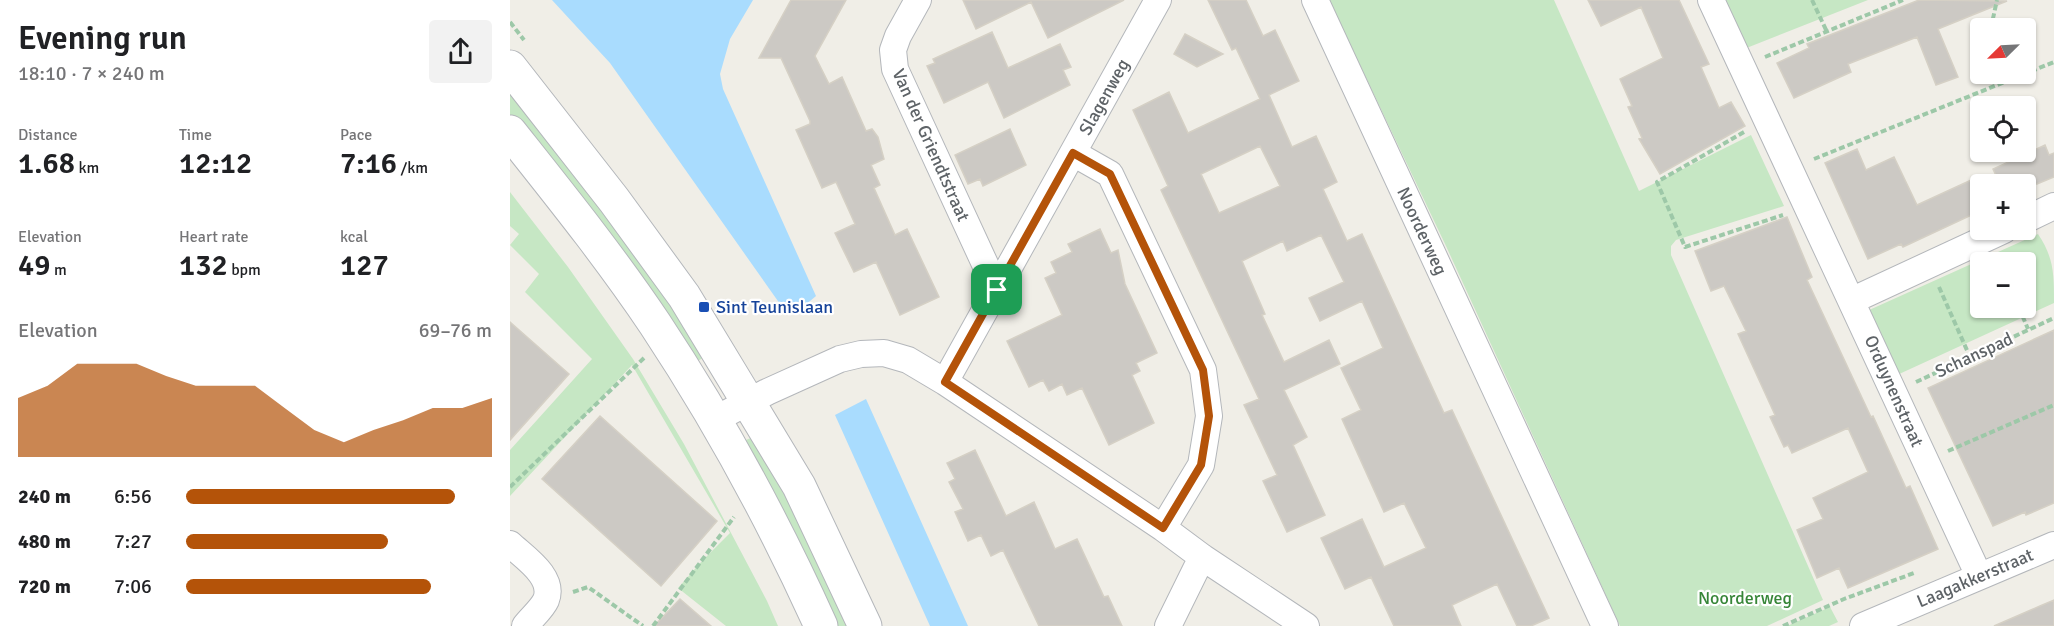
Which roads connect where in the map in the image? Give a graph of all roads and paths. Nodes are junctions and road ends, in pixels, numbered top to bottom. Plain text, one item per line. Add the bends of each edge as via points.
1 (918, 0) edge
2 (1158, 0) edge
3 (1315, 0) edge
4 (1711, 0) edge
5 (1812, 0) edge
6 (1903, 0) edge
7 (1997, 0) edge
8 (1890, 2) edge
9 (1993, 18) edge
10 (1827, 32) junction
11 (2054, 62) edge
12 (510, 67) edge
13 (1743, 67) junction
14 (2036, 69) edge
15 (2000, 84) edge
16 (1768, 119) junction
17 (510, 132) edge
18 (1073, 153) junction
19 (1791, 169) junction
20 (2054, 206) edge
21 (1809, 207) junction
22 (2036, 215) edge
23 (1982, 240) edge
24 (1929, 264) junction
25 (997, 290) junction
26 (1852, 300) junction
27 (2023, 318) edge
28 (2054, 318) edge
29 (2028, 330) junction
30 (651, 352) dead end
31 (1970, 357) junction
32 (945, 382) junction
33 (1894, 392) junction
34 (749, 401) junction
35 (2054, 405) edge
36 (714, 420) junction
37 (1925, 460) junction
38 (510, 487) edge
39 (735, 516) dead end
40 (1163, 528) junction
41 (510, 544) edge
42 (2054, 545) edge
43 (1202, 557) junction
44 (1979, 576) junction
45 (545, 602) junction
46 (525, 626) edge
47 (643, 626) edge
48 (653, 626) edge
49 (821, 626) edge
50 (865, 626) edge
51 (1168, 626) edge
52 (1306, 626) edge
53 (1605, 626) edge
54 (1863, 626) edge

1 - 25 street, Van der Griendtstraat via 893,50 895,69
2 - 18 street, Slagenweg
3 - 53 street, Noorderweg
4 - 13 street, Orduynenstraat
5 - 10 path
6 - 8 path
7 - 9 path
8 - 10 path
10 - 13 path
11 - 14 path
12 - 34 street via 684,296
13 - 16 street, Orduynenstraat
15 - 19 path
16 - 19 street, Orduynenstraat
16 - 21 path via 1657,182 1685,247
17 - 36 street via 654,322
18 - 25 street, Slagenweg
18 - 40 street via 1110,174 1203,370 1209,416 1201,465
19 - 21 street, Orduynenstraat
20 - 22 street
21 - 26 street, Orduynenstraat
23 - 24 street
24 - 26 street
24 - 31 path
25 - 32 street, Slagenweg
26 - 33 street, Orduynenstraat
27 - 29 path
28 - 29 path, Schanspad
29 - 31 path, Schanspad
30 - 38 path
31 - 33 path, Schanspad
32 - 34 street via 908,360 884,353 861,354 840,359
32 - 40 street
33 - 37 street, Orduynenstraat
34 - 36 street
34 - 50 street via 799,486
35 - 37 path
36 - 49 street
37 - 44 street, Orduynenstraat
39 - 48 path
40 - 43 street
41 - 45 street via 543,576 549,588
42 - 44 street, Laagakkerstraat
43 - 51 street
43 - 52 street
44 - 54 street, Laagakkerstraat
45 - 46 street
45 - 47 path via 588,587

